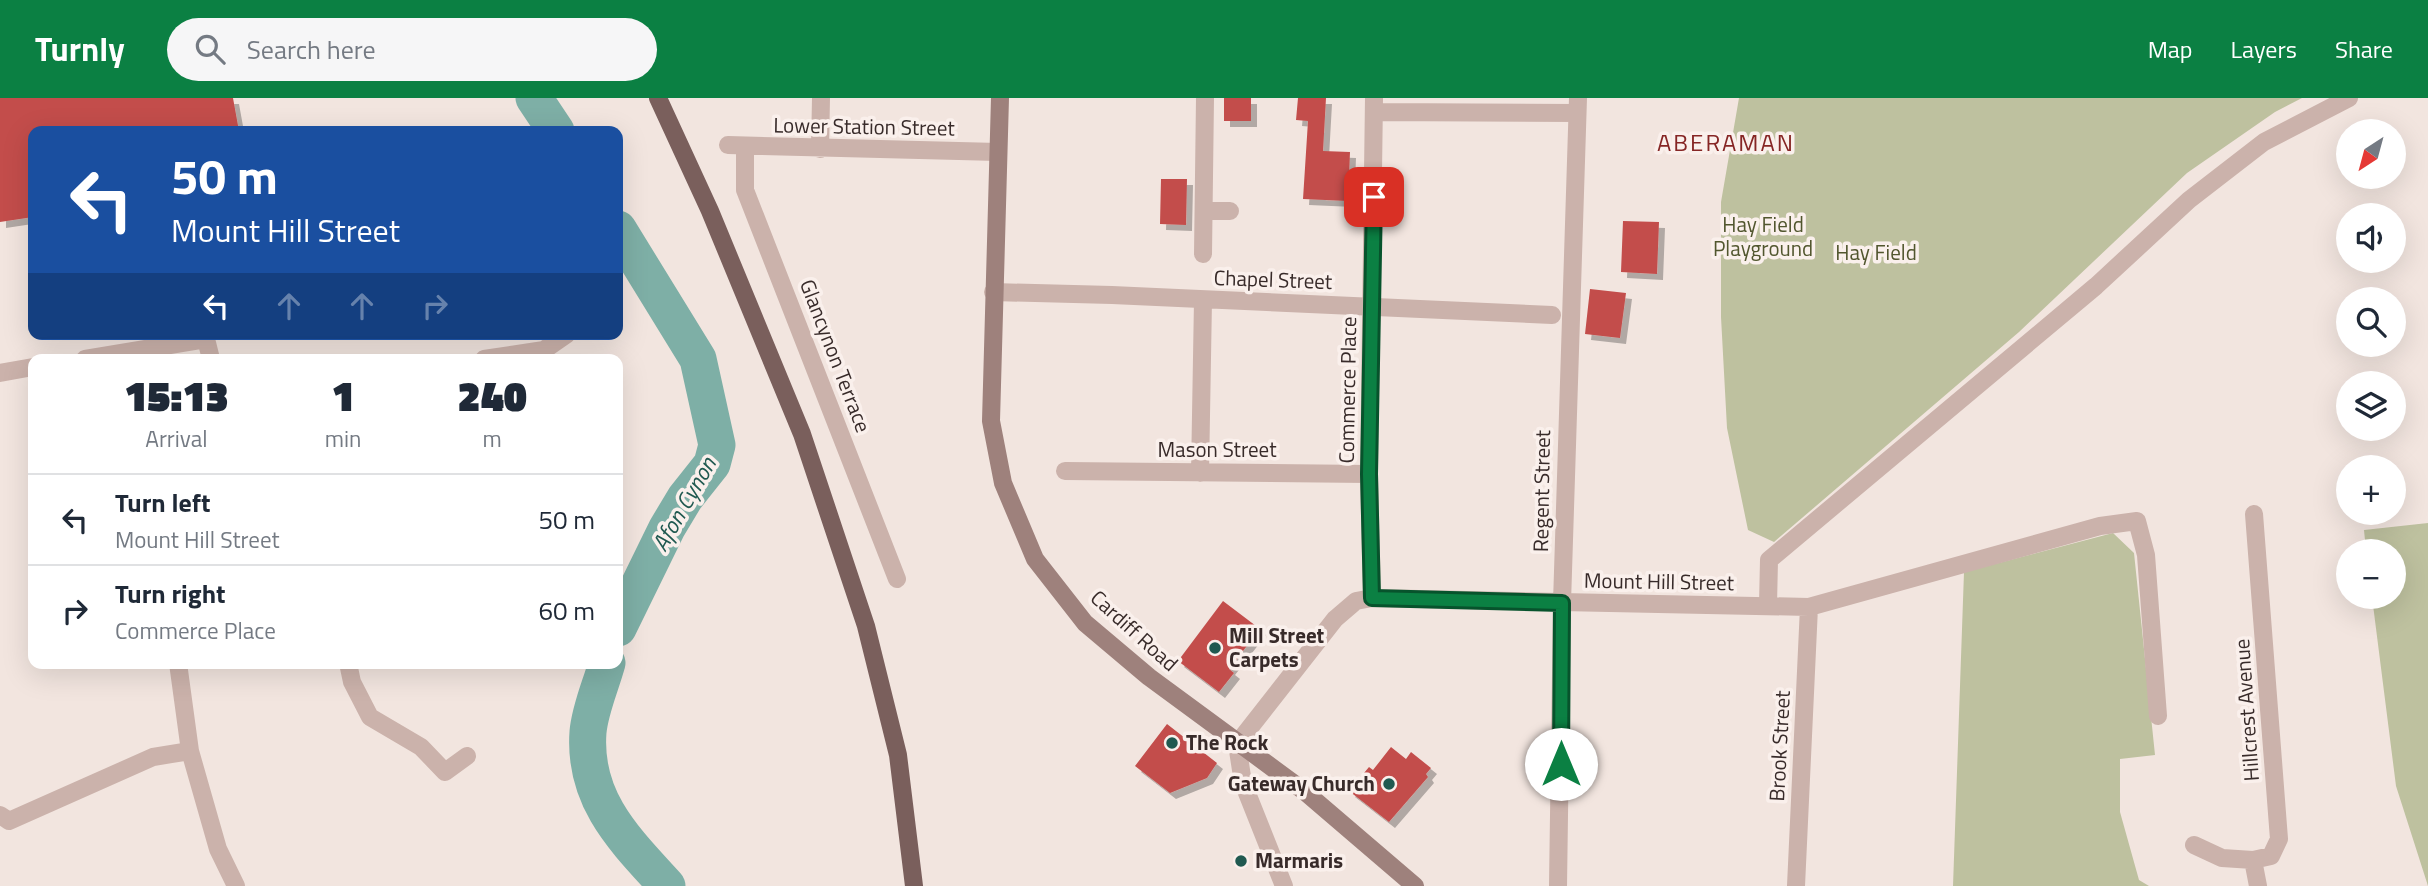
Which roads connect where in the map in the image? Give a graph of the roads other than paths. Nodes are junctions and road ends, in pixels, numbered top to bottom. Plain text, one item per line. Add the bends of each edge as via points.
1 (658, 98) edge
2 (821, 98) edge
3 (1000, 98) edge
4 (1205, 98) edge
5 (2349, 98) edge
6 (1374, 105) edge
7 (1577, 105) edge
8 (737, 146) joint
9 (820, 149) junction
10 (998, 152) junction
11 (1203, 211) junction
12 (1230, 211) dead end
13 (1203, 254) dead end
14 (993, 292) junction
15 (1203, 300) junction
16 (1373, 307) junction
17 (1552, 315) dead end
18 (200, 340) edge
19 (558, 340) edge
20 (115, 354) edge
21 (517, 354) edge
22 (28, 368) edge
23 (0, 373) edge
24 (1065, 471) dead end
25 (1200, 473) junction
26 (1369, 474) junction
27 (2254, 514) dead end
28 (897, 579) dead end
29 (1372, 598) junction
30 (1562, 603) junction
31 (1768, 605) junction
32 (1809, 607) junction
33 (179, 669) edge
34 (349, 669) edge
35 (2158, 716) dead end
36 (1237, 744) junction
37 (190, 751) junction
38 (467, 756) dead end
39 (0, 815) edge
40 (2194, 845) dead end
41 (2253, 860) junction
42 (237, 886) edge
43 (914, 886) edge
44 (1284, 886) edge
45 (1415, 886) edge
46 (1558, 886) edge
47 (1796, 886) edge
48 (2258, 886) edge

1 - 43 main road via 802,434 866,626 898,755
2 - 9 street
3 - 10 main road, Cardiff Road
4 - 11 street
5 - 31 street via 2264,142 2189,200 2096,286 1769,560
6 - 7 street
6 - 16 street, Commerce Place
7 - 30 street, Regent Street
8 - 9 street, Lower Station Street
8 - 28 street, Glancynon Terrace via 746,190
9 - 10 street, Lower Station Street
10 - 14 main road, Cardiff Road
11 - 12 street
11 - 13 street
14 - 15 street, Chapel Street
14 - 36 main road, Cardiff Road via 990,421 1003,483 1035,559 1085,623
15 - 16 street, Chapel Street
15 - 25 street
16 - 17 street, Chapel Street
16 - 26 street, Commerce Place
18 - 20 street
19 - 21 street via 544,350
22 - 23 street
24 - 25 street, Mason Street
25 - 26 street, Mason Street
26 - 29 street, Commerce Place
27 - 41 street, Hillcrest Avenue via 2279,839 2271,856
29 - 30 street, Mount Hill Street
29 - 36 street, Mount Hill Street via 1356,601 1335,619
30 - 31 street, Mount Hill Street
30 - 46 street, Regent Street
31 - 32 street, Mount Hill Street
32 - 35 street, Mount Hill Street via 2100,526 2137,521 2146,555
32 - 47 street, Brook Street
33 - 37 street
34 - 38 street via 370,717 421,747 445,772
36 - 44 street via 1243,783
36 - 45 main road, Cardiff Road via 1304,791
37 - 39 street via 153,757 9,821
37 - 42 street via 219,849
40 - 41 street via 2222,859
41 - 48 street

